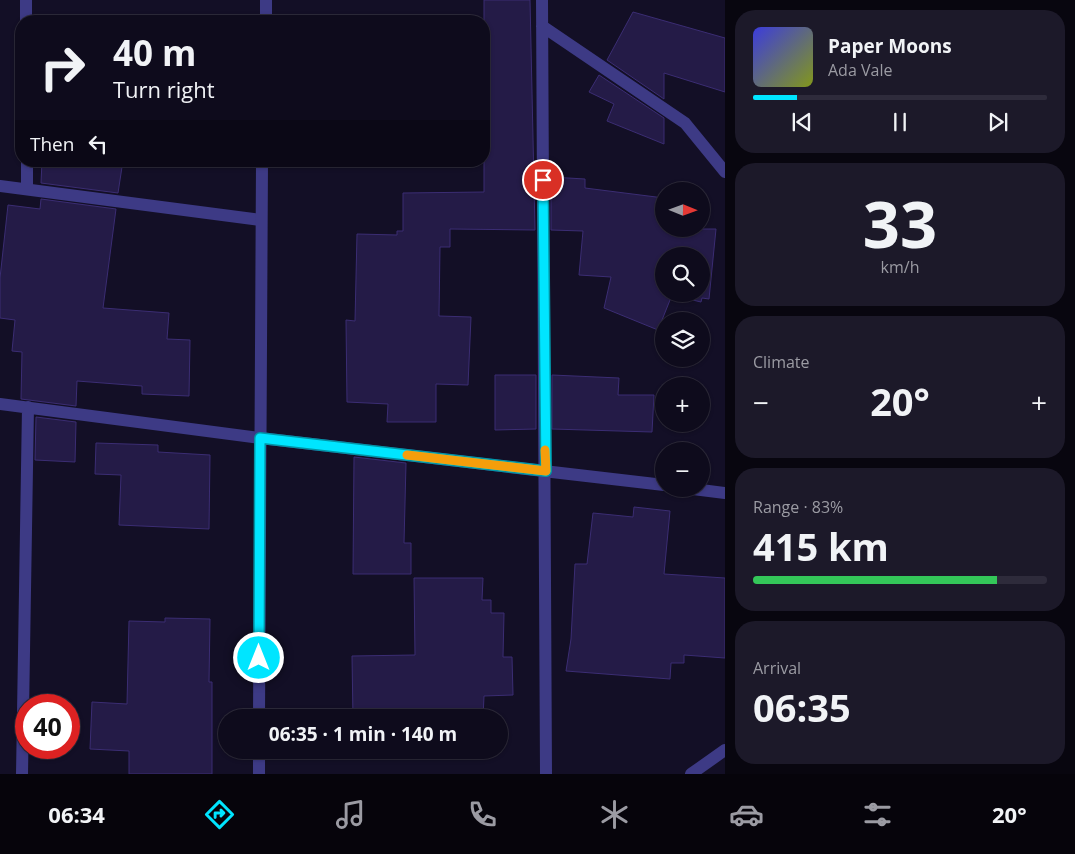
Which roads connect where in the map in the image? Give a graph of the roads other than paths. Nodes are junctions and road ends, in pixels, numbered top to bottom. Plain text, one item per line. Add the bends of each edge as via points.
1 (26, 0) edge
2 (266, 0) edge
3 (542, 0) edge
4 (26, 15) edge
5 (266, 15) edge
6 (542, 26) junction
7 (27, 167) edge
8 (262, 167) edge
9 (725, 172) edge
10 (0, 186) edge
11 (27, 189) junction
12 (261, 220) junction
13 (0, 404) edge
14 (28, 407) junction
15 (260, 438) junction
16 (546, 471) junction
17 (655, 484) edge
18 (710, 491) edge
19 (725, 493) edge
20 (259, 709) edge
21 (725, 750) edge
22 (259, 759) edge
23 (22, 774) edge
24 (259, 774) edge
25 (546, 774) edge
26 (691, 774) edge

1 - 4 street
2 - 5 street
3 - 6 street
6 - 9 street via 685,123
6 - 16 street
7 - 11 street
8 - 12 street
10 - 11 street
11 - 12 street
12 - 15 street
13 - 14 street
14 - 15 street
14 - 23 street
15 - 16 street
15 - 20 street
16 - 17 street
16 - 25 street
18 - 19 street
21 - 26 street
22 - 24 street

